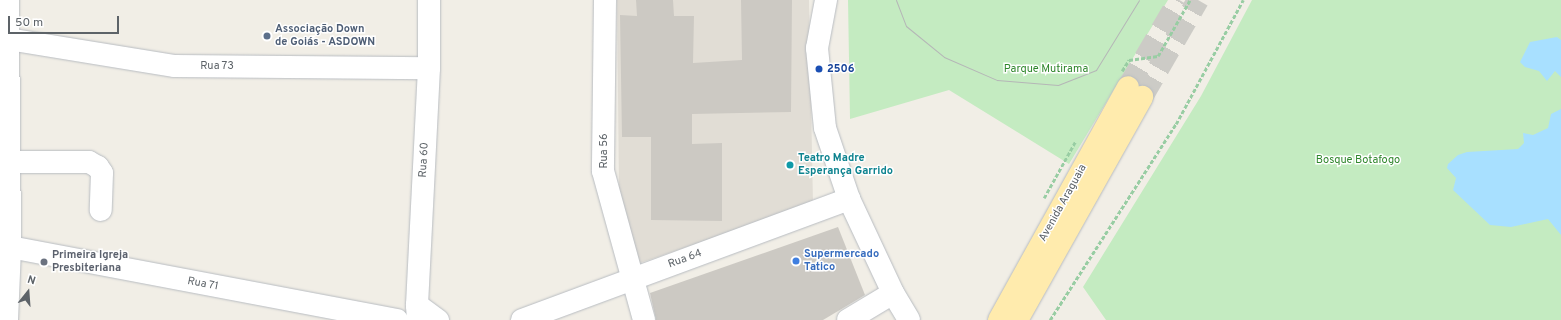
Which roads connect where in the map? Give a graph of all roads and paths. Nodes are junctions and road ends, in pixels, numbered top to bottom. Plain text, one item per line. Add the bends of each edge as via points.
1 (8, 0) edge
2 (429, 0) edge
3 (605, 0) edge
4 (826, 0) edge
5 (1243, 0) edge
6 (8, 39) junction
7 (429, 68) junction
8 (9, 162) junction
9 (849, 199) junction
10 (102, 210) dead end
11 (10, 247) junction
12 (631, 278) junction
13 (893, 293) junction
14 (418, 313) edge
15 (7, 320) edge
16 (396, 320) edge
17 (438, 320) edge
18 (522, 320) edge
19 (644, 320) edge
20 (848, 320) edge
21 (909, 320) edge
22 (999, 320) edge
23 (1017, 320) edge
24 (1050, 320) edge

1 - 6 street
2 - 7 street, Rua 60
3 - 12 street, Rua 56 via 603,171
4 - 9 street via 817,48 824,128
5 - 24 path via 1176,124
6 - 7 street, Rua 73 via 175,66
6 - 8 street
7 - 14 street, Rua 60
8 - 10 street via 89,162 102,173
8 - 11 street
9 - 12 street, Rua 64
9 - 13 street
11 - 15 street
11 - 16 street, Rua 71
12 - 18 street, Rua 64
12 - 19 street, Rua 56
13 - 20 street
13 - 21 street
14 - 17 street
22 - 23 main road, Avenida Araguaia via 1135,92

